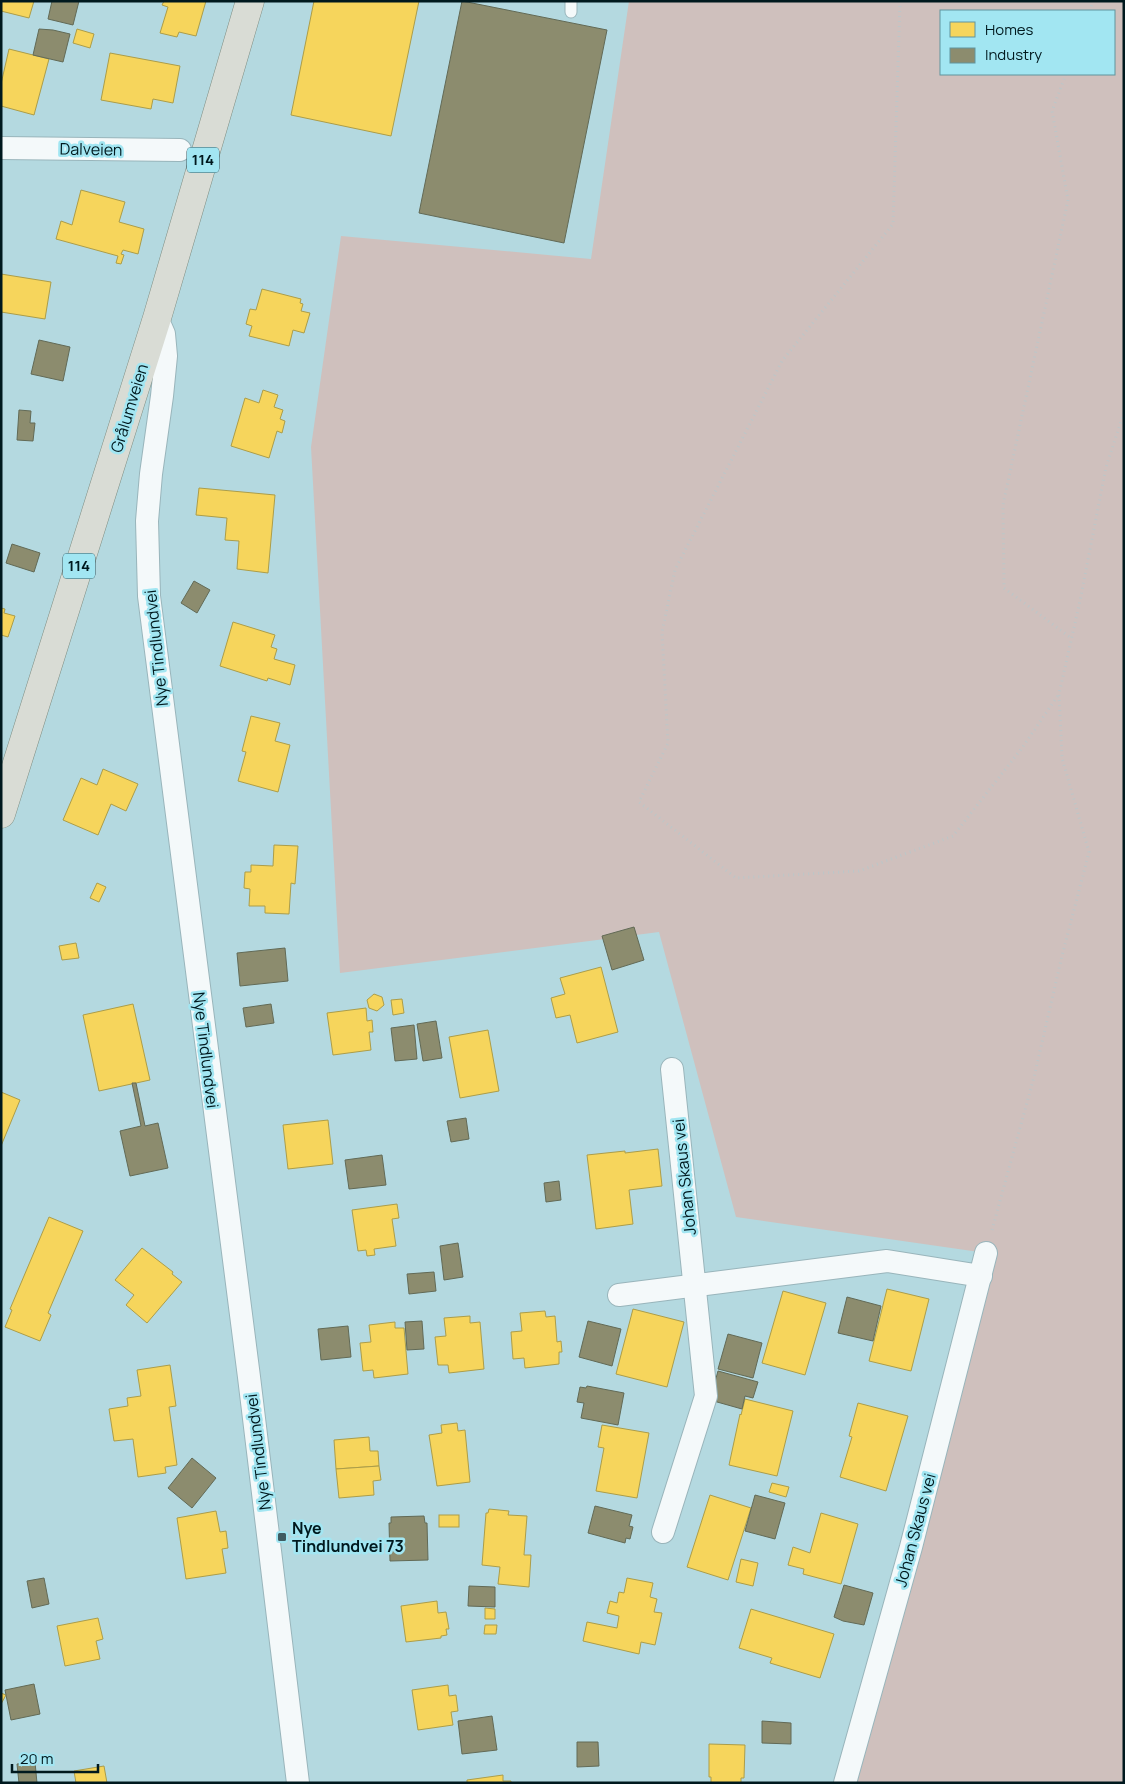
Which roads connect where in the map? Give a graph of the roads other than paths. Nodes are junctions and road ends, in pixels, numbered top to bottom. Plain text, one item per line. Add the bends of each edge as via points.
1 (250, 1) edge
2 (1, 148) edge
3 (180, 150) dead end
4 (157, 318) junction
5 (1, 814) edge
6 (672, 1070) dead end
7 (986, 1253) road end
8 (981, 1276) junction
9 (695, 1285) junction
10 (620, 1295) dead end
11 (662, 1532) dead end
12 (298, 1783) edge
13 (845, 1783) edge

1 - 4 main road, Grålumveien / 114
2 - 3 street, Dalveien
4 - 5 main road, Grålumveien / 114
4 - 12 street, Nye Tindlundvei via 164,334 166,356 147,521 149,596
6 - 9 street, Johan Skaus vei
7 - 8 street, Johan Skaus vei
8 - 9 street via 887,1261
8 - 13 street, Johan Skaus vei via 911,1547
9 - 10 street
9 - 11 street, Johan Skaus vei via 706,1396

